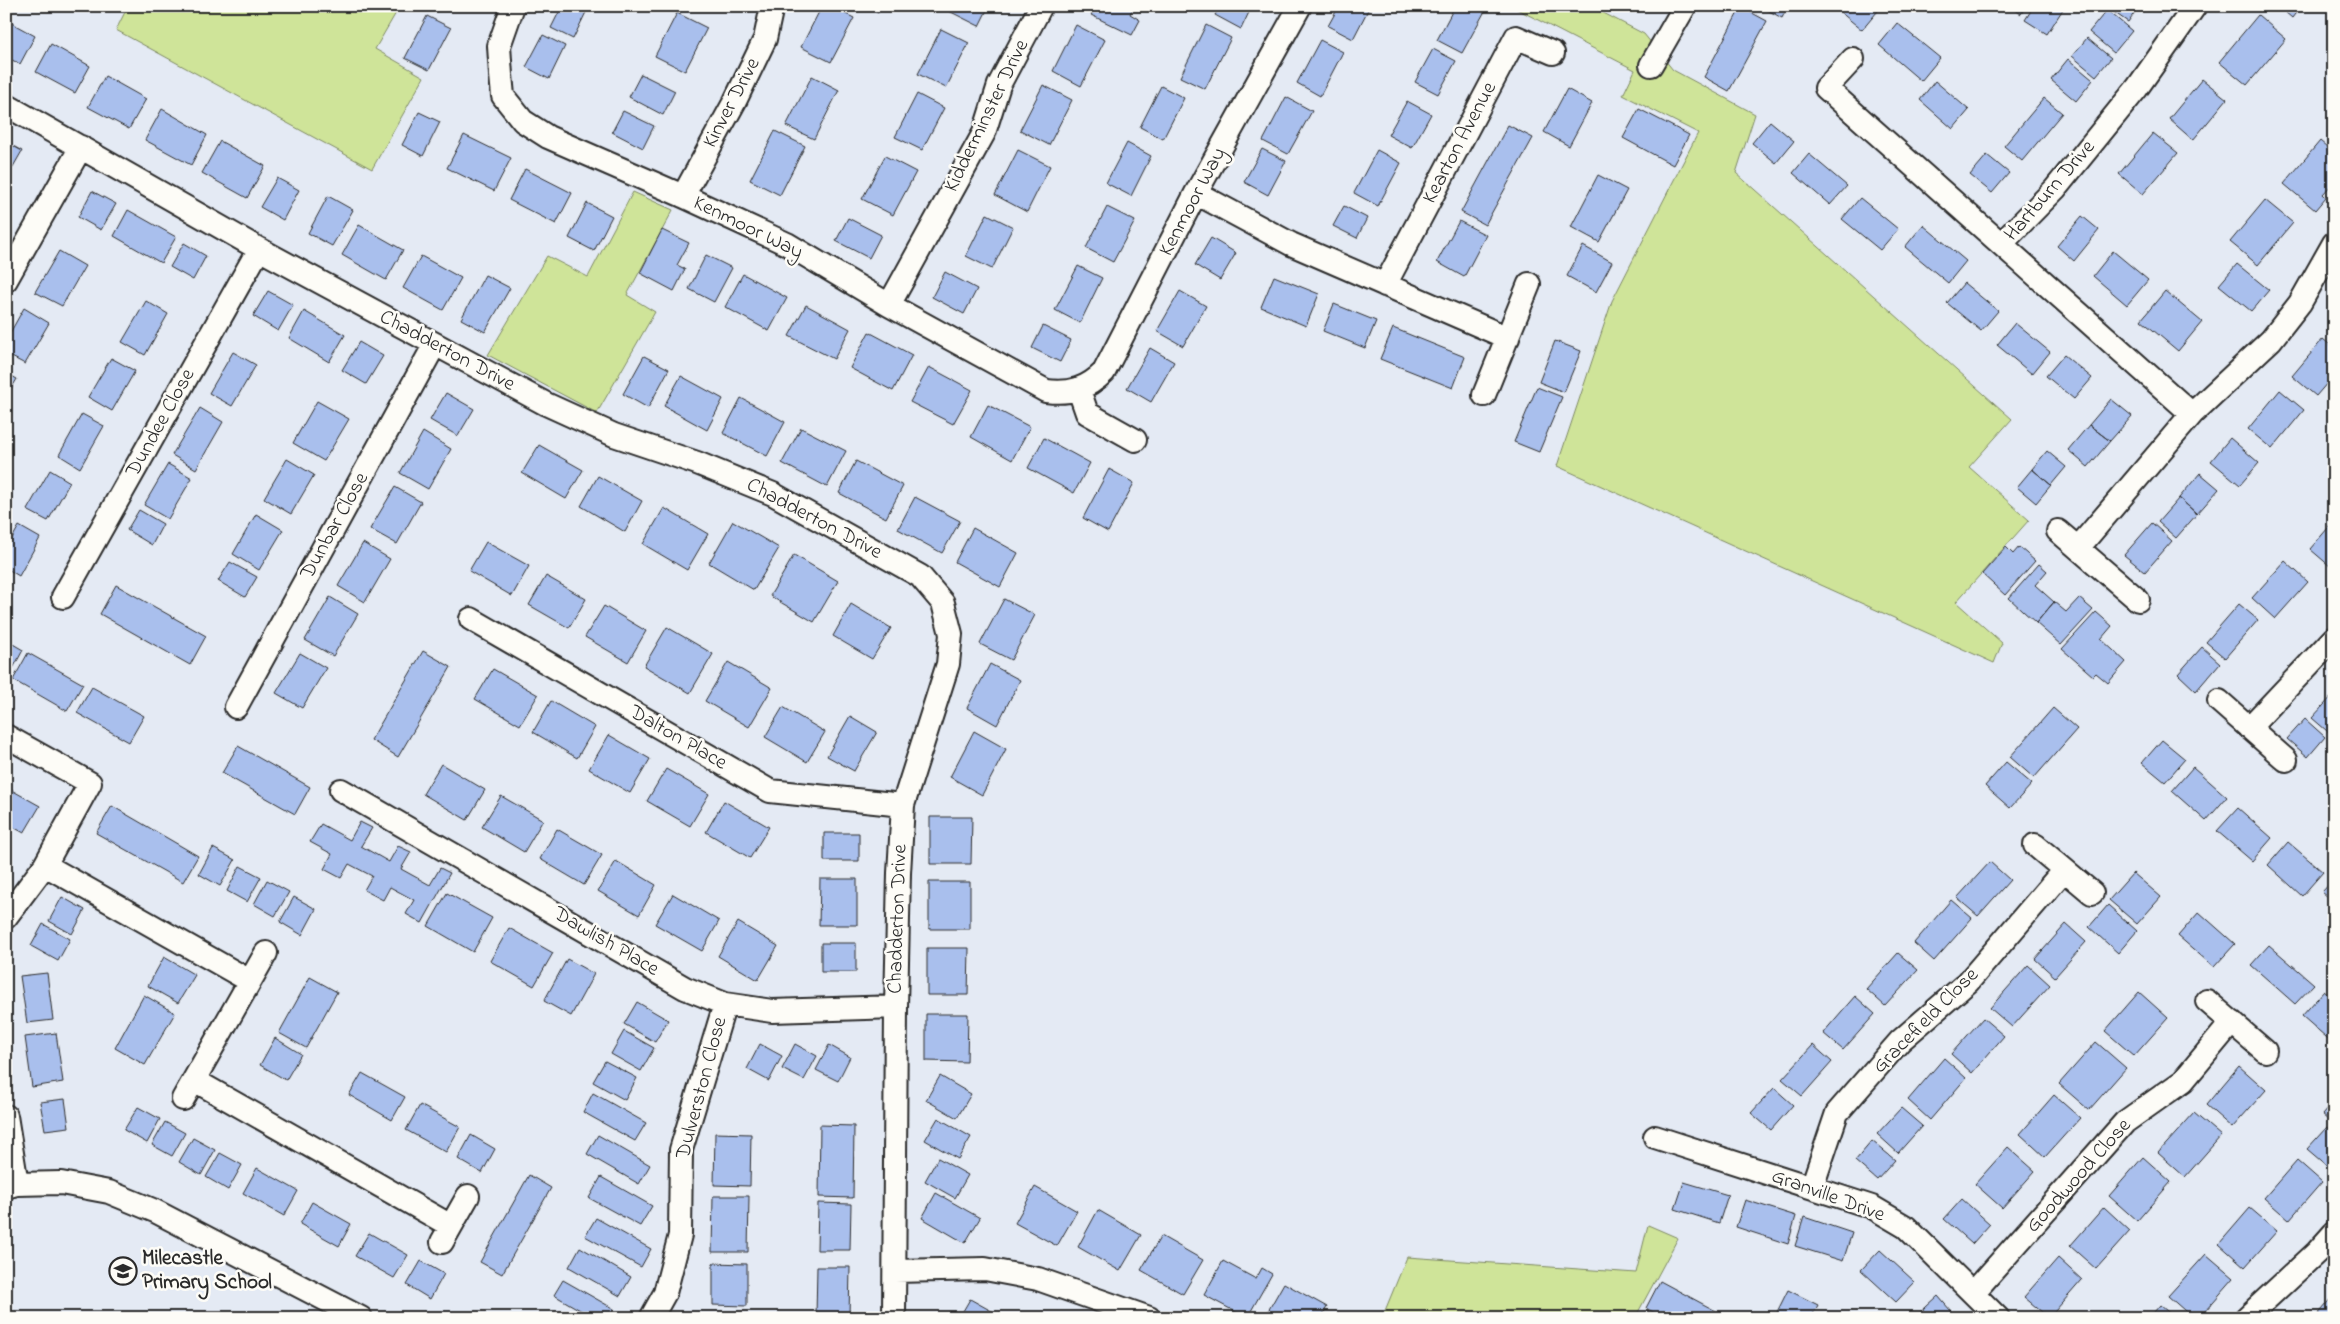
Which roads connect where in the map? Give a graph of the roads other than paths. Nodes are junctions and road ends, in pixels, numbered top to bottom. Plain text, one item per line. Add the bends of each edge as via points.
1 (512, 6) edge
2 (772, 6) edge
3 (1041, 6) edge
4 (1300, 6) edge
5 (1685, 6) edge
6 (2195, 6) edge
7 (1553, 53) dead end
8 (1853, 59) dead end
9 (1651, 65) dead end
10 (6, 105) edge
11 (81, 147) junction
12 (1196, 193) junction
13 (684, 196) junction
14 (2334, 243) edge
15 (2001, 244) junction
16 (259, 249) junction
17 (6, 280) edge
18 (1530, 284) dead end
19 (1386, 285) junction
20 (889, 305) junction
21 (1508, 338) junction
22 (435, 344) junction
23 (1079, 390) junction
24 (1484, 395) dead end
25 (2192, 414) junction
26 (1135, 440) dead end
27 (2058, 531) dead end
28 (2078, 548) junction
29 (63, 597) dead end
30 (2138, 600) dead end
31 (470, 619) dead end
32 (2334, 638) edge
33 (2219, 701) dead end
34 (236, 708) dead end
35 (2249, 728) junction
36 (6, 736) edge
37 (2286, 760) dead end
38 (340, 790) dead end
39 (903, 805) junction
40 (2035, 845) dead end
41 (45, 865) junction
42 (2064, 870) junction
43 (2092, 893) dead end
44 (6, 917) edge
45 (266, 953) dead end
46 (250, 981) junction
47 (2207, 1001) dead end
48 (725, 1004) junction
49 (896, 1007) junction
50 (2232, 1022) junction
51 (2265, 1051) dead end
52 (6, 1116) edge
53 (1655, 1137) dead end
54 (12, 1186) edge
55 (1812, 1187) junction
56 (468, 1196) dead end
57 (2334, 1233) edge
58 (895, 1271) junction
59 (1974, 1293) junction
60 (361, 1318) edge
61 (651, 1318) edge
62 (894, 1318) edge
63 (1149, 1318) edge
64 (1998, 1318) edge
65 (2246, 1318) edge

1 - 13 street, Kenmoor Way via 499,46 501,75 504,96 523,121 548,137
2 - 13 street, Kinver Drive via 765,39
3 - 20 street, Kidderminster Drive via 999,85 984,133
4 - 12 street, Kenmoor Way
5 - 9 street
6 - 15 street, Hartburn Drive via 2137,88 2062,181
7 - 19 street, Kearton Avenue via 1516,37
8 - 15 street via 1826,88
10 - 11 street, Chadderton Drive
11 - 16 street, Chadderton Drive
11 - 17 street
12 - 19 street via 1292,244
12 - 23 street, Kenmoor Way via 1104,372
13 - 20 street, Kenmoor Way via 787,244
14 - 25 street via 2300,303 2271,340
15 - 25 street, Hartburn Drive
16 - 22 street, Chadderton Drive
16 - 29 street, Dundee Close
18 - 21 street
19 - 21 street
20 - 23 street, Kenmoor Way via 1046,391 1063,394
21 - 24 street
22 - 34 street, Dunbar Close
22 - 39 street, Chadderton Drive via 546,404 614,435 697,463 773,494 920,576 943,603 951,634 948,664
23 - 26 street via 1087,414
25 - 28 street
27 - 28 street
28 - 30 street
31 - 39 street, Dalton Place via 770,791
32 - 35 street
33 - 35 street
35 - 37 street
36 - 41 street via 90,783
38 - 48 street, Dawlish Place via 685,988
39 - 49 street, Chadderton Drive
40 - 42 street
41 - 44 street
41 - 46 street
42 - 43 street
42 - 55 street, Gracefield Close via 1968,982 1900,1041 1838,1113
45 - 46 street
46 - 56 street via 189,1090 447,1234
47 - 50 street
48 - 49 street, Dawlish Place via 772,1011
48 - 61 street, Dulverston Close via 681,1150 680,1235 665,1294
49 - 58 street, Chadderton Drive
50 - 51 street
50 - 59 street, Goodwood Close via 2184,1081 2125,1122
52 - 54 street
53 - 55 street, Granville Drive
54 - 60 street via 61,1183 109,1192 155,1211
55 - 59 street, Granville Drive via 1872,1207 1906,1227
57 - 65 street
58 - 62 street, Chadderton Drive
58 - 63 street via 985,1269 1038,1279
59 - 64 street, Granville Drive

